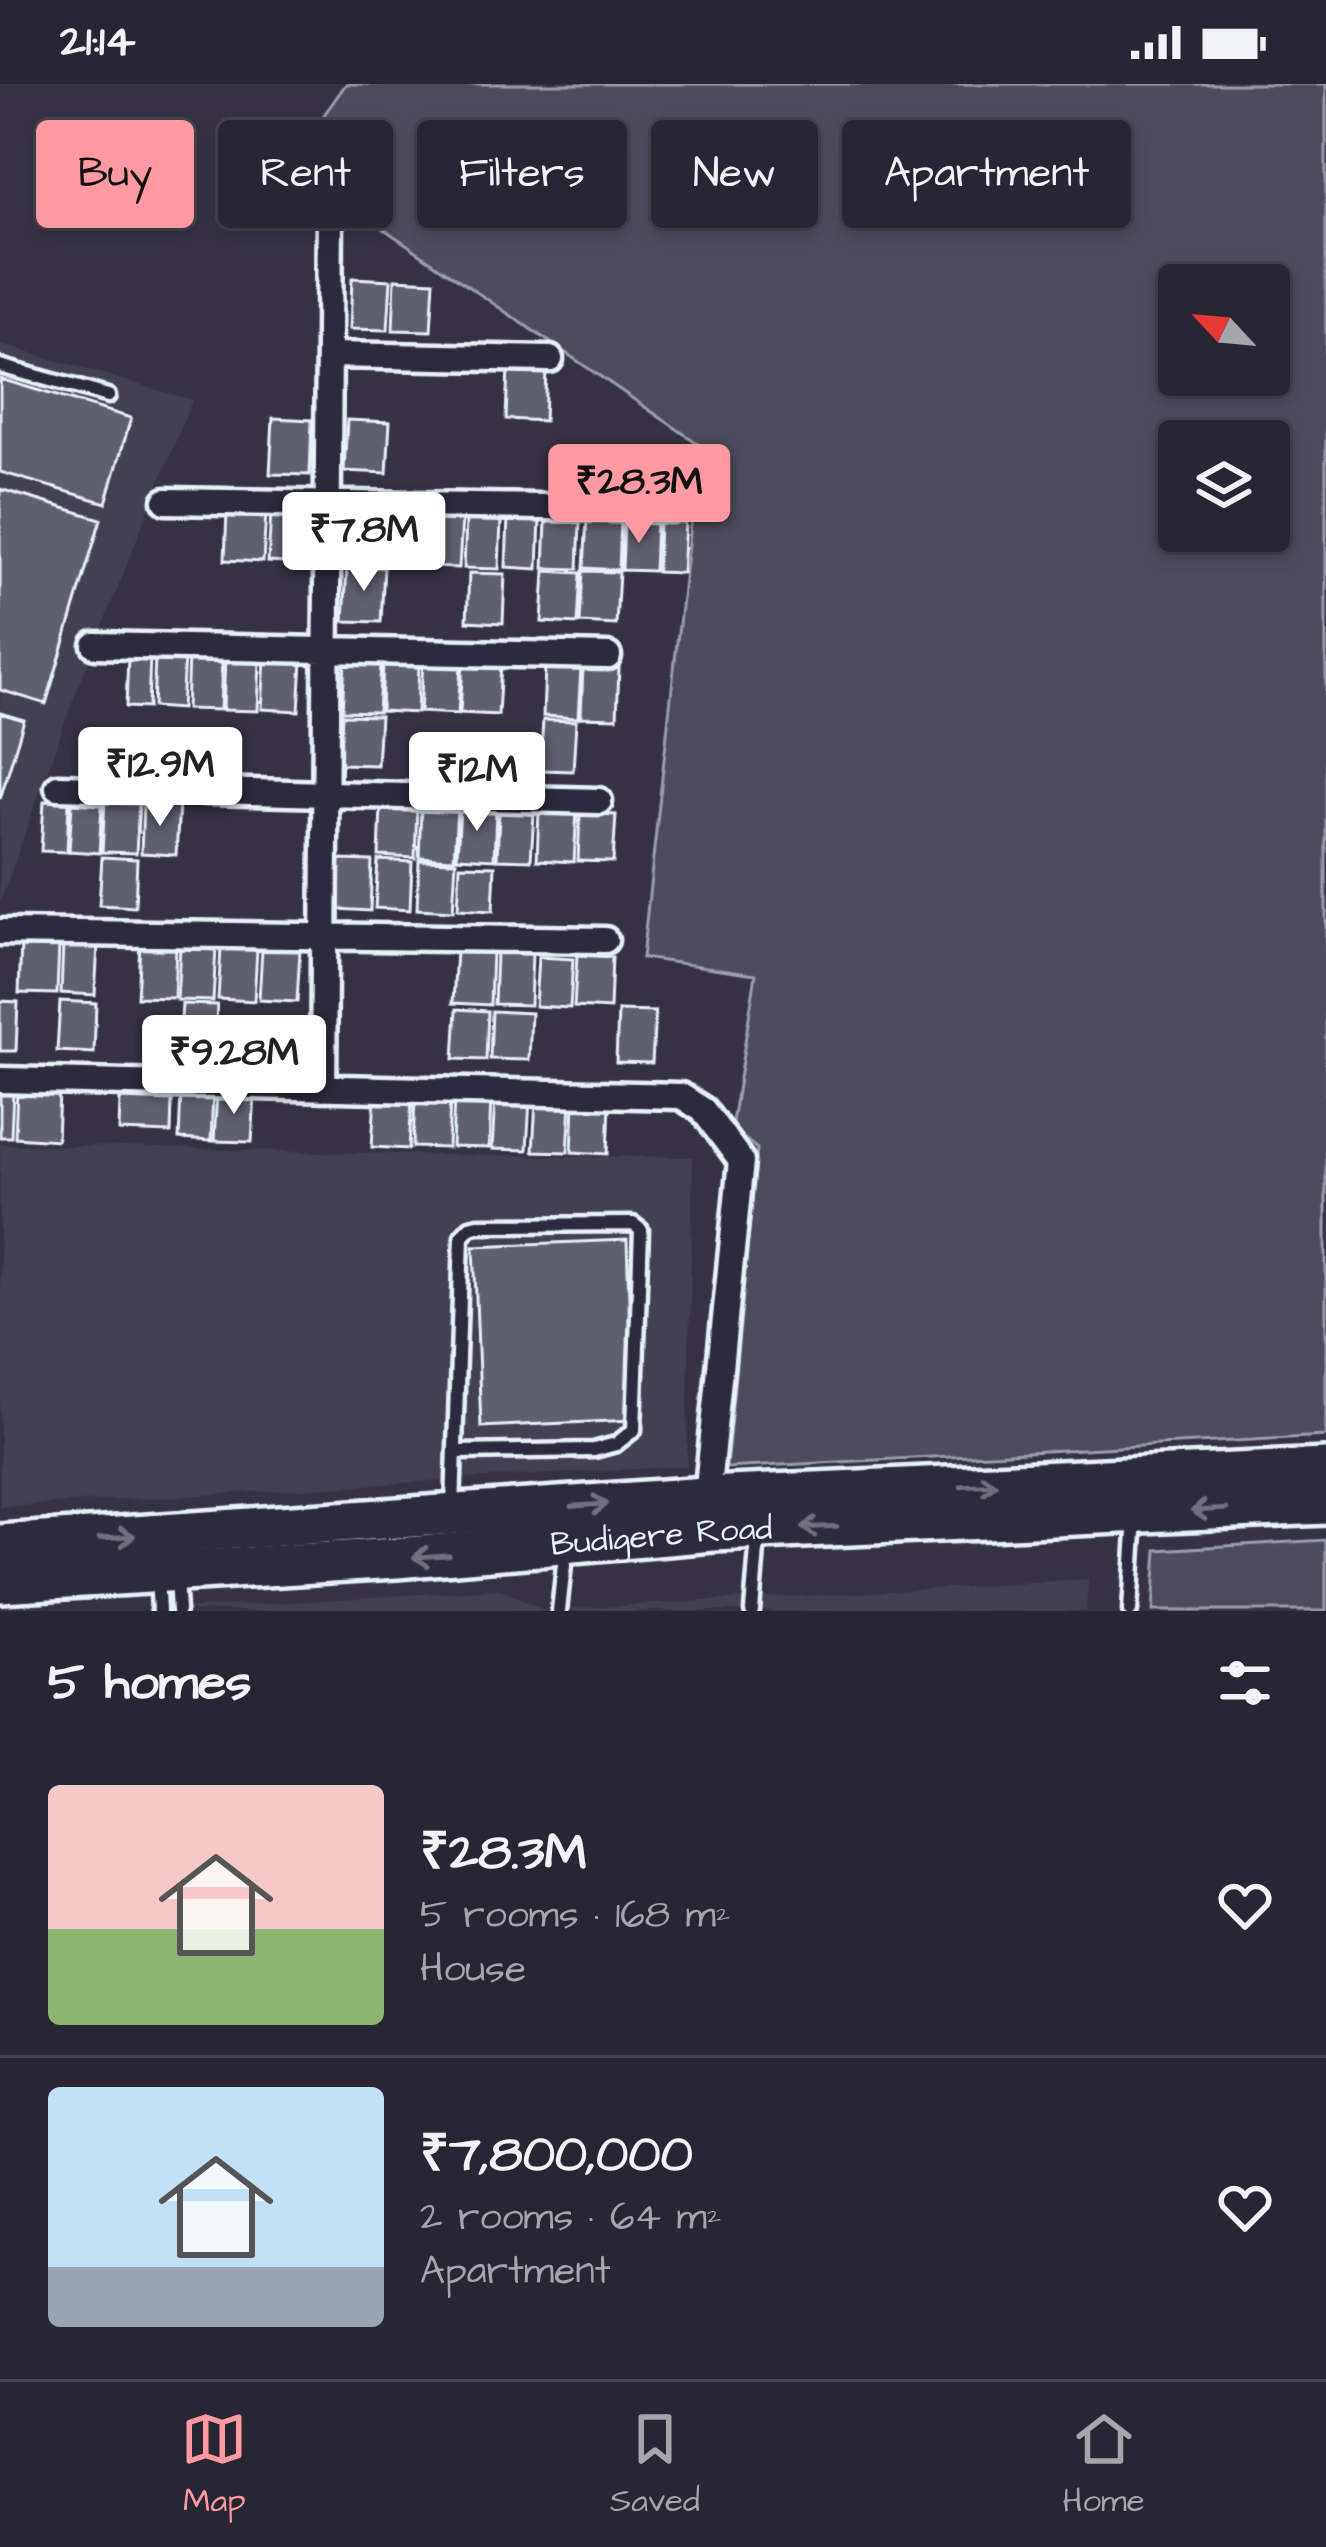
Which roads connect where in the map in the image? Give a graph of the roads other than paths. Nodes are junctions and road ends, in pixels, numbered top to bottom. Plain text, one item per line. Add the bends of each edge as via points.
1 (330, 228) edge
2 (329, 355) junction
3 (550, 359) dead end
4 (0, 366) edge
5 (108, 396) dead end
6 (166, 501) dead end
7 (328, 504) junction
8 (672, 509) dead end
9 (95, 645) dead end
10 (327, 650) junction
11 (608, 656) dead end
12 (58, 787) dead end
13 (326, 794) junction
14 (599, 801) dead end
15 (0, 932) edge
16 (325, 937) junction
17 (605, 940) dead end
18 (0, 1080) edge
19 (323, 1088) junction
20 (456, 1452) junction
21 (1326, 1469) edge
22 (707, 1496) junction
23 (1326, 1504) edge
24 (1136, 1513) junction
25 (452, 1515) junction
26 (759, 1529) junction
27 (0, 1545) edge
28 (566, 1545) junction
29 (0, 1582) edge
30 (164, 1585) edge
31 (178, 1611) edge
32 (559, 1611) edge
33 (752, 1611) edge
34 (1130, 1611) edge

1 - 2 street
2 - 3 street
2 - 7 street
4 - 5 lane
6 - 7 street
7 - 8 street
7 - 10 street
9 - 10 street
10 - 11 street
10 - 13 street
12 - 13 street
13 - 14 street
13 - 16 street
15 - 16 street
16 - 17 street
16 - 19 street
18 - 19 street
19 - 22 street via 681,1096 703,1110 740,1161
20 - 20 lane via 462,1236 470,1226 625,1222 641,1230 634,1430 594,1450
20 - 25 lane
22 -> 21 main road, Budigere Road
25 -> 22 main road, Budigere Road
23 -> 24 main road, Budigere Road
24 -> 26 main road, Budigere Road
24 - 34 lane
27 -> 25 main road, Budigere Road
26 - 28 main road, Budigere Road
26 - 33 lane
28 -> 30 main road, Budigere Road
28 - 32 lane
29 - 30 main road, Budigere Road
30 - 31 lane

